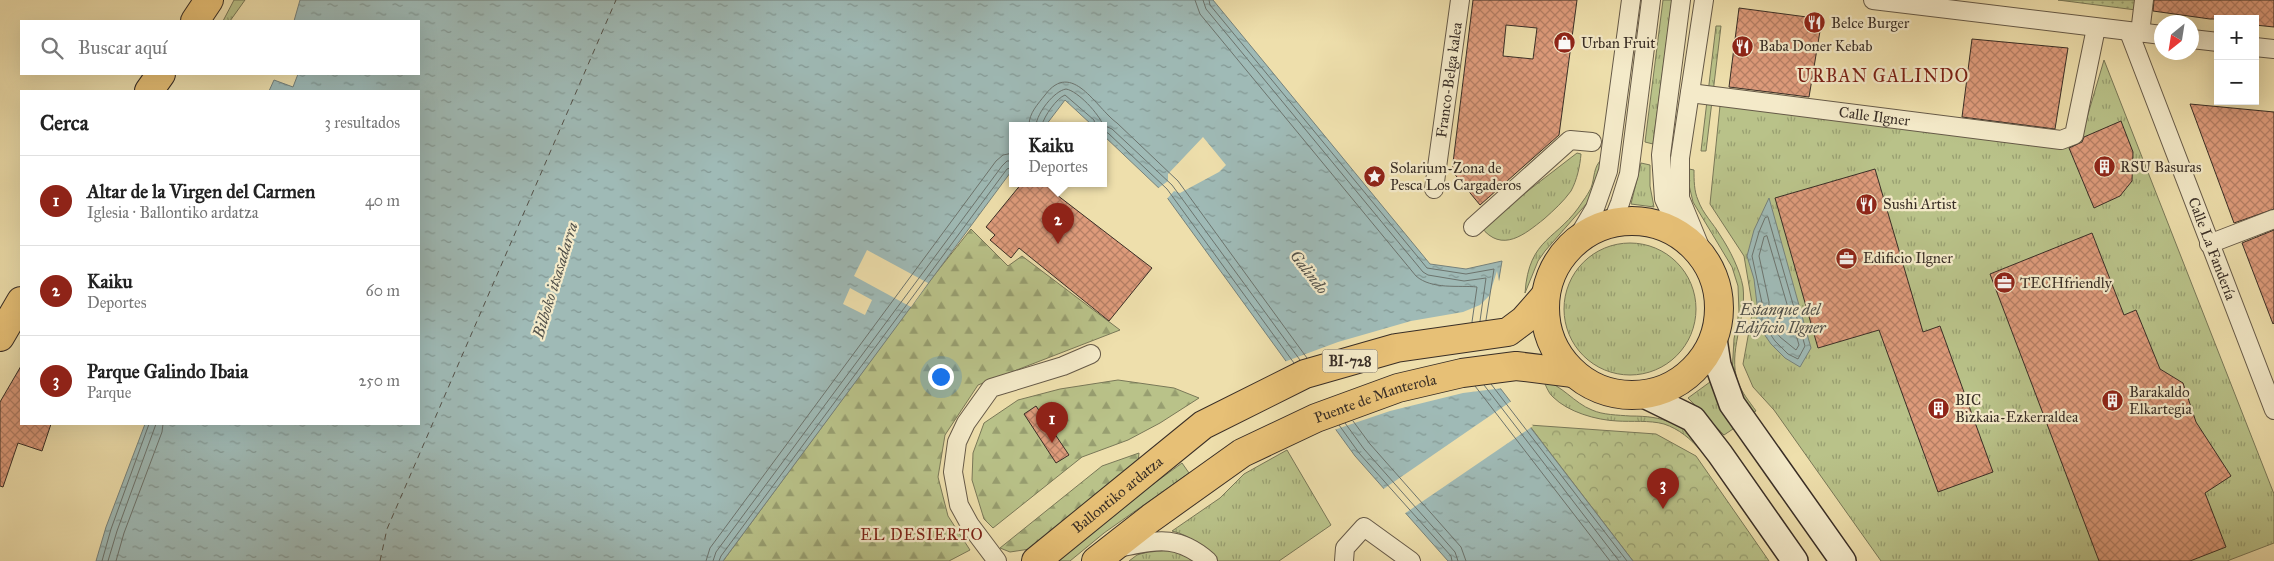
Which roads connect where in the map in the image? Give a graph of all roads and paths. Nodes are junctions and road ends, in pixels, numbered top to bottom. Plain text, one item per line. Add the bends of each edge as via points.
1 (209, 0) edge
2 (1460, 0) edge
3 (1631, 0) edge
4 (1652, 0) edge
5 (1681, 0) edge
6 (1704, 0) edge
7 (1873, 0) edge
8 (2144, 0) edge
9 (1913, 2) edge
10 (196, 20) edge
11 (2096, 28) junction
12 (2135, 32) junction
13 (2154, 34) edge
14 (2199, 40) edge
15 (2214, 42) edge
16 (2259, 47) edge
17 (2274, 49) edge
18 (160, 75) edge
19 (150, 90) edge
20 (1690, 93) junction
21 (1592, 142) dead end
22 (1434, 189) dead end
23 (2274, 219) edge
24 (1612, 223) junction
25 (1473, 227) dead end
26 (1681, 236) junction
27 (1576, 240) junction
28 (2209, 244) junction
29 (1705, 259) junction
30 (1545, 296) junction
31 (20, 303) edge
32 (0, 336) edge
33 (1714, 339) junction
34 (1091, 354) dead end
35 (1573, 373) junction
36 (1644, 395) junction
37 (2274, 410) edge
38 (1104, 555) edge
39 (997, 561) edge
40 (1036, 561) edge
41 (1208, 561) edge
42 (1344, 561) edge
43 (1411, 561) edge
44 (1795, 561) edge
45 (1843, 561) edge

1 - 10 main road
2 - 22 street, Franco-Belga kalea
3 - 27 street via 1608,171 1595,208
4 - 24 street via 1629,174
5 - 26 street via 1661,155 1664,199
6 - 20 street
7 - 9 street
8 - 12 street
9 - 11 street
11 - 12 street
11 - 20 street, Calle Ilgner via 2068,137
12 - 13 street
12 - 28 street, Calle La Fandería
14 - 15 street
16 - 17 street
18 - 19 main road
20 - 29 street via 1680,158 1680,198
21 - 25 street via 1570,140
23 - 28 street
24 - 26 main road via 1644,222 1659,225
24 - 27 main road
26 - 29 main road
27 - 30 main road via 1561,256
28 - 37 street, Calle La Fandería
29 - 33 main road via 1716,284 1720,312
30 - 35 main road via 1546,325 1556,351
30 - 40 main road, Ballontiko ardatza / BI-728 via 1524,320 1508,332 1396,348 1305,374 1203,425
31 - 32 main road
33 - 36 main road via 1703,360 1687,377
33 - 45 main road via 1718,365 1732,404
34 - 39 street via 991,388 966,423 957,442 953,472 959,505
35 - 36 main road via 1594,387 1619,395
35 - 38 main road, Puente de Manterola / BI-728 via 1516,366 1462,373 1398,388 1316,418 1242,453
36 - 44 main road via 1693,419
38 - 41 street via 1164,540 1183,545
42 - 43 street via 1345,548 1364,527

